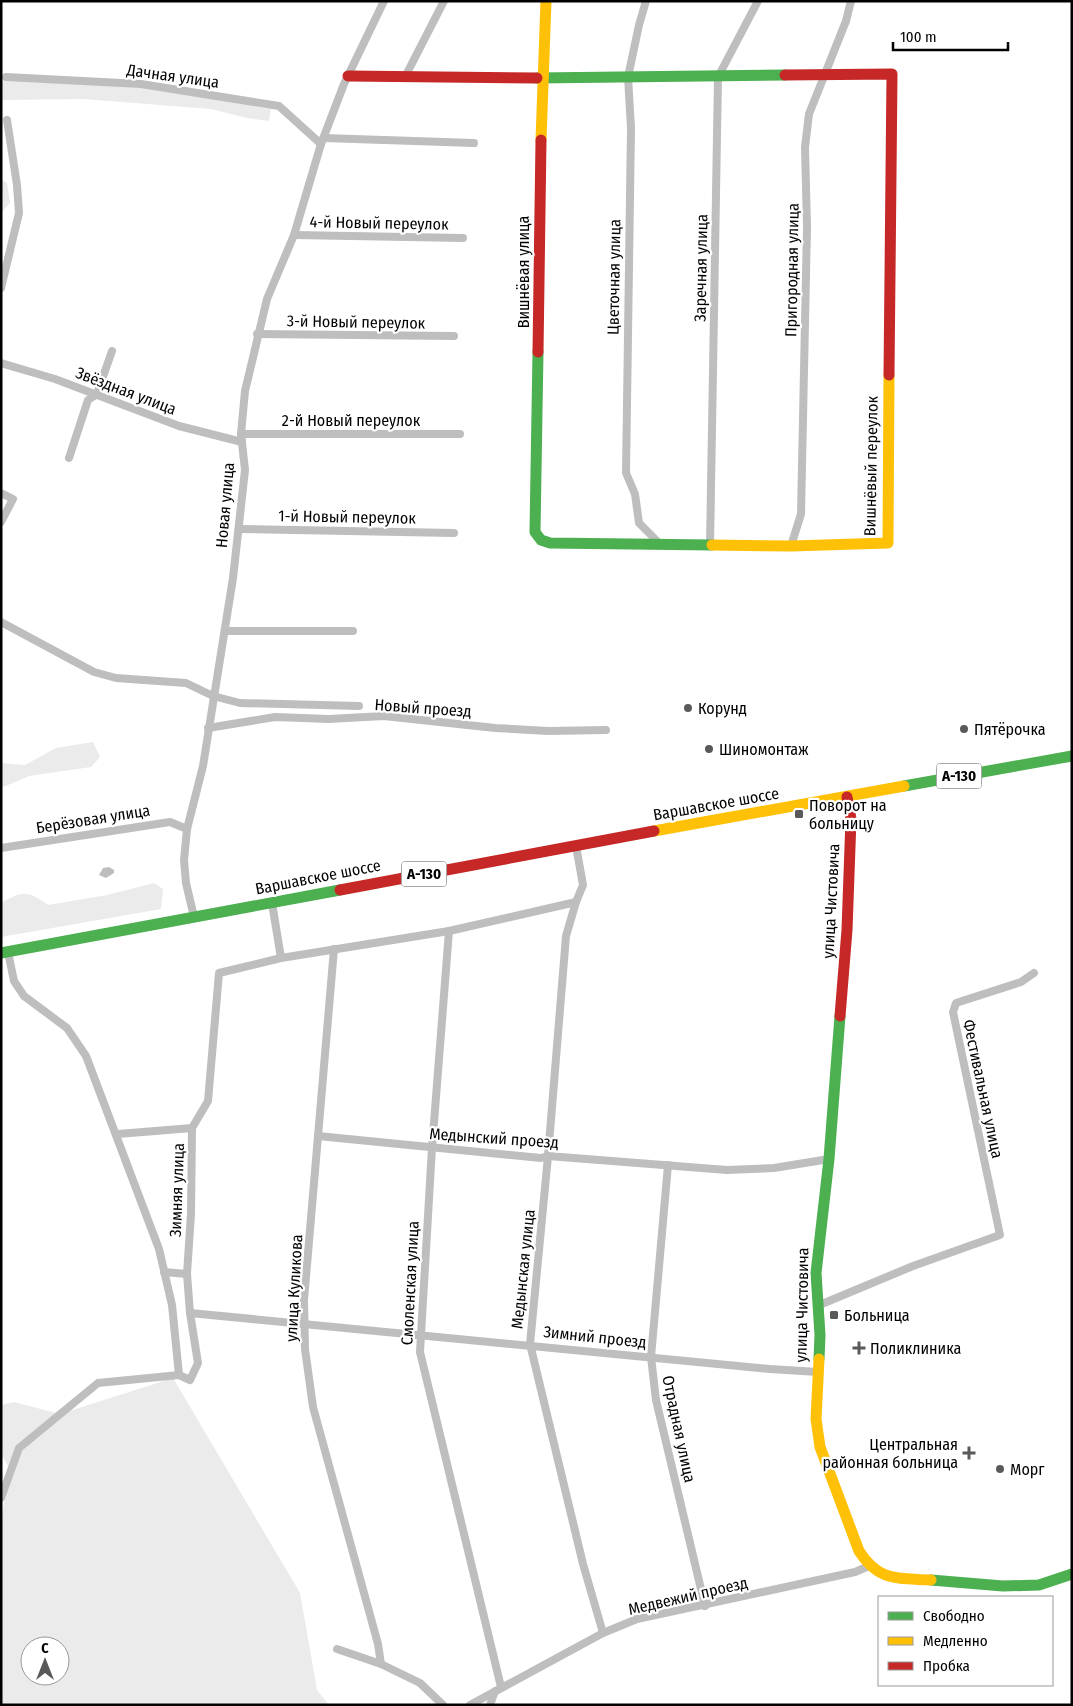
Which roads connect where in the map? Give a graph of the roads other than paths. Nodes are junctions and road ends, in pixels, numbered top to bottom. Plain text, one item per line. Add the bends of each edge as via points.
1 (384, 1) edge
2 (444, 1) edge
3 (546, 1) edge
4 (646, 1) edge
5 (758, 1) edge
6 (851, 1) edge
7 (6, 76) dead end
8 (348, 76) junction
9 (823, 76) junction
10 (406, 77) junction
11 (628, 77) junction
12 (718, 77) junction
13 (541, 78) junction
14 (7, 120) dead end
15 (322, 141) junction
16 (474, 143) dead end
17 (294, 236) junction
18 (463, 238) dead end
19 (1, 288) edge
20 (257, 334) junction
21 (454, 336) dead end
22 (112, 351) dead end
23 (1, 363) edge
24 (97, 394) junction
25 (460, 434) dead end
26 (241, 438) junction
27 (69, 458) dead end
28 (1, 493) edge
29 (1, 522) edge
30 (239, 529) junction
31 (454, 533) dead end
32 (541, 540) joint
33 (660, 544) junction
34 (710, 546) junction
35 (791, 546) junction
36 (1, 622) edge
37 (225, 631) junction
38 (354, 631) dead end
39 (212, 696) junction
40 (359, 706) dead end
41 (208, 728) junction
42 (606, 730) dead end
43 (1072, 756) edge
44 (847, 797) junction
45 (187, 829) junction
46 (576, 846) junction
47 (1, 848) edge
48 (272, 902) junction
49 (576, 902) junction
50 (194, 917) junction
51 (449, 931) junction
52 (334, 949) junction
53 (5, 953) edge
54 (281, 958) junction
55 (1034, 973) dead end
56 (192, 1128) junction
57 (118, 1134) junction
58 (318, 1136) junction
59 (432, 1148) junction
60 (548, 1156) junction
61 (829, 1159) junction
62 (668, 1165) junction
63 (164, 1272) junction
64 (187, 1274) junction
65 (818, 1306) junction
66 (190, 1313) junction
67 (304, 1324) junction
68 (420, 1335) junction
69 (530, 1344) junction
70 (651, 1357) junction
71 (818, 1372) junction
72 (179, 1375) junction
73 (1, 1498) edge
74 (868, 1566) junction
75 (1072, 1574) edge
76 (705, 1606) junction
77 (602, 1633) junction
78 (337, 1650) dead end
79 (381, 1664) junction
80 (498, 1689) junction
81 (443, 1705) edge
82 (470, 1705) edge
83 (490, 1705) edge

1 - 8 street, Новая улица
2 - 10 street
3 - 13 street, Вишнёвая улица
4 - 11 street, Цветочная улица
5 - 12 street, Заречная улица
6 - 9 street, Пригородная улица
7 - 15 street, Дачная улица via 141,84 279,106
8 - 10 street
8 - 15 street, Новая улица
9 - 12 street
9 - 35 street, Пригородная улица via 809,114 805,147 807,227 801,514
9 - 35 street, Вишнёвый переулок via 892,74 888,543
10 - 13 street
11 - 12 street
11 - 13 street
11 - 33 street, Цветочная улица via 631,128 626,473 635,494 639,523
12 - 34 street, Заречная улица
13 - 32 street, Вишнёвая улица via 535,532
14 - 19 street via 19,213
15 - 16 street
15 - 17 street, Новая улица
17 - 18 street, 4-й Новый переулок
17 - 20 street, Новая улица via 267,299
20 - 21 street, 3-й Новый переулок
20 - 26 street, Новая улица via 245,391
22 - 24 street
23 - 24 street, Звёздная улица
24 - 26 street, Звёздная улица via 179,426
24 - 27 street via 88,400
25 - 26 street, 2-й Новый переулок
26 - 30 street, Новая улица via 245,470
28 - 29 street via 12,499
30 - 31 street, 1-й Новый переулок
30 - 37 street, Новая улица
32 - 33 street, Вишнёвый переулок via 550,543
33 - 34 street, Вишнёвый переулок
34 - 35 street, Вишнёвый переулок
36 - 39 street via 100,675 181,682
37 - 38 street
37 - 39 street, Новая улица via 219,676
39 - 40 street via 265,705
39 - 41 street, Новая улица
41 - 42 street, Новый проезд via 275,717 329,720 384,716 548,731
41 - 45 street, Новая улица via 203,766
43 - 44 street, А-130
44 - 46 street, Варшавское шоссе / А-130
44 - 61 street, улица Чистовича via 850,884
45 - 47 street, Берёзовая улица via 170,822
45 - 50 street, Новая улица via 184,860
46 - 48 street, Варшавское шоссе / А-130
46 - 49 street, Медынская улица via 582,885
48 - 50 street, Варшавское шоссе / А-130
48 - 54 street
49 - 51 street
49 - 60 street, Медынская улица via 566,936
50 - 53 street, Варшавское шоссе / А-130
51 - 52 street
51 - 59 street, Смоленская улица
52 - 54 street
52 - 58 street, улица Куликова
53 - 57 street via 14,981 24,996 67,1028 86,1056
54 - 56 street, Зимняя улица via 219,973 208,1101
55 - 65 street, Фестивальная улица via 1022,982 956,1003 953,1012 1000,1234
56 - 57 street
56 - 64 street, Зимняя улица
57 - 63 street via 159,1248
58 - 59 street, Медынский проезд
58 - 67 street, улица Куликова
59 - 60 street, Медынский проезд
59 - 68 street, Смоленская улица
60 - 62 street, Медынский проезд
60 - 69 street, Медынская улица
61 - 62 street, Медынский проезд via 774,1168 728,1170
61 - 65 street, улица Чистовича via 816,1273
62 - 70 street, Отрадная улица
63 - 64 street
63 - 72 street via 172,1305
64 - 66 street, Зимняя улица
65 - 71 street, улица Чистовича
66 - 67 street, Зимний проезд
66 - 72 street, Зимняя улица via 198,1363 190,1380
67 - 68 street, Зимний проезд
67 - 79 street, улица Куликова via 304,1349 313,1407
68 - 69 street, Зимний проезд
68 - 80 street, Смоленская улица via 420,1352
69 - 70 street, Зимний проезд
69 - 77 street, Медынская улица
70 - 71 street, Зимний проезд
70 - 76 street, Отрадная улица via 656,1400
71 - 74 street, улица Чистовича via 816,1419 820,1447 859,1551
72 - 73 street via 98,1383 19,1448
74 - 75 street via 886,1577 1004,1586 1039,1585
74 - 76 street, Медвежий проезд via 855,1572
76 - 77 street, Медвежий проезд via 638,1619
77 - 80 street, Медвежий проезд
78 - 79 street
79 - 81 street via 420,1683
80 - 82 street, Медвежий проезд
80 - 83 street

